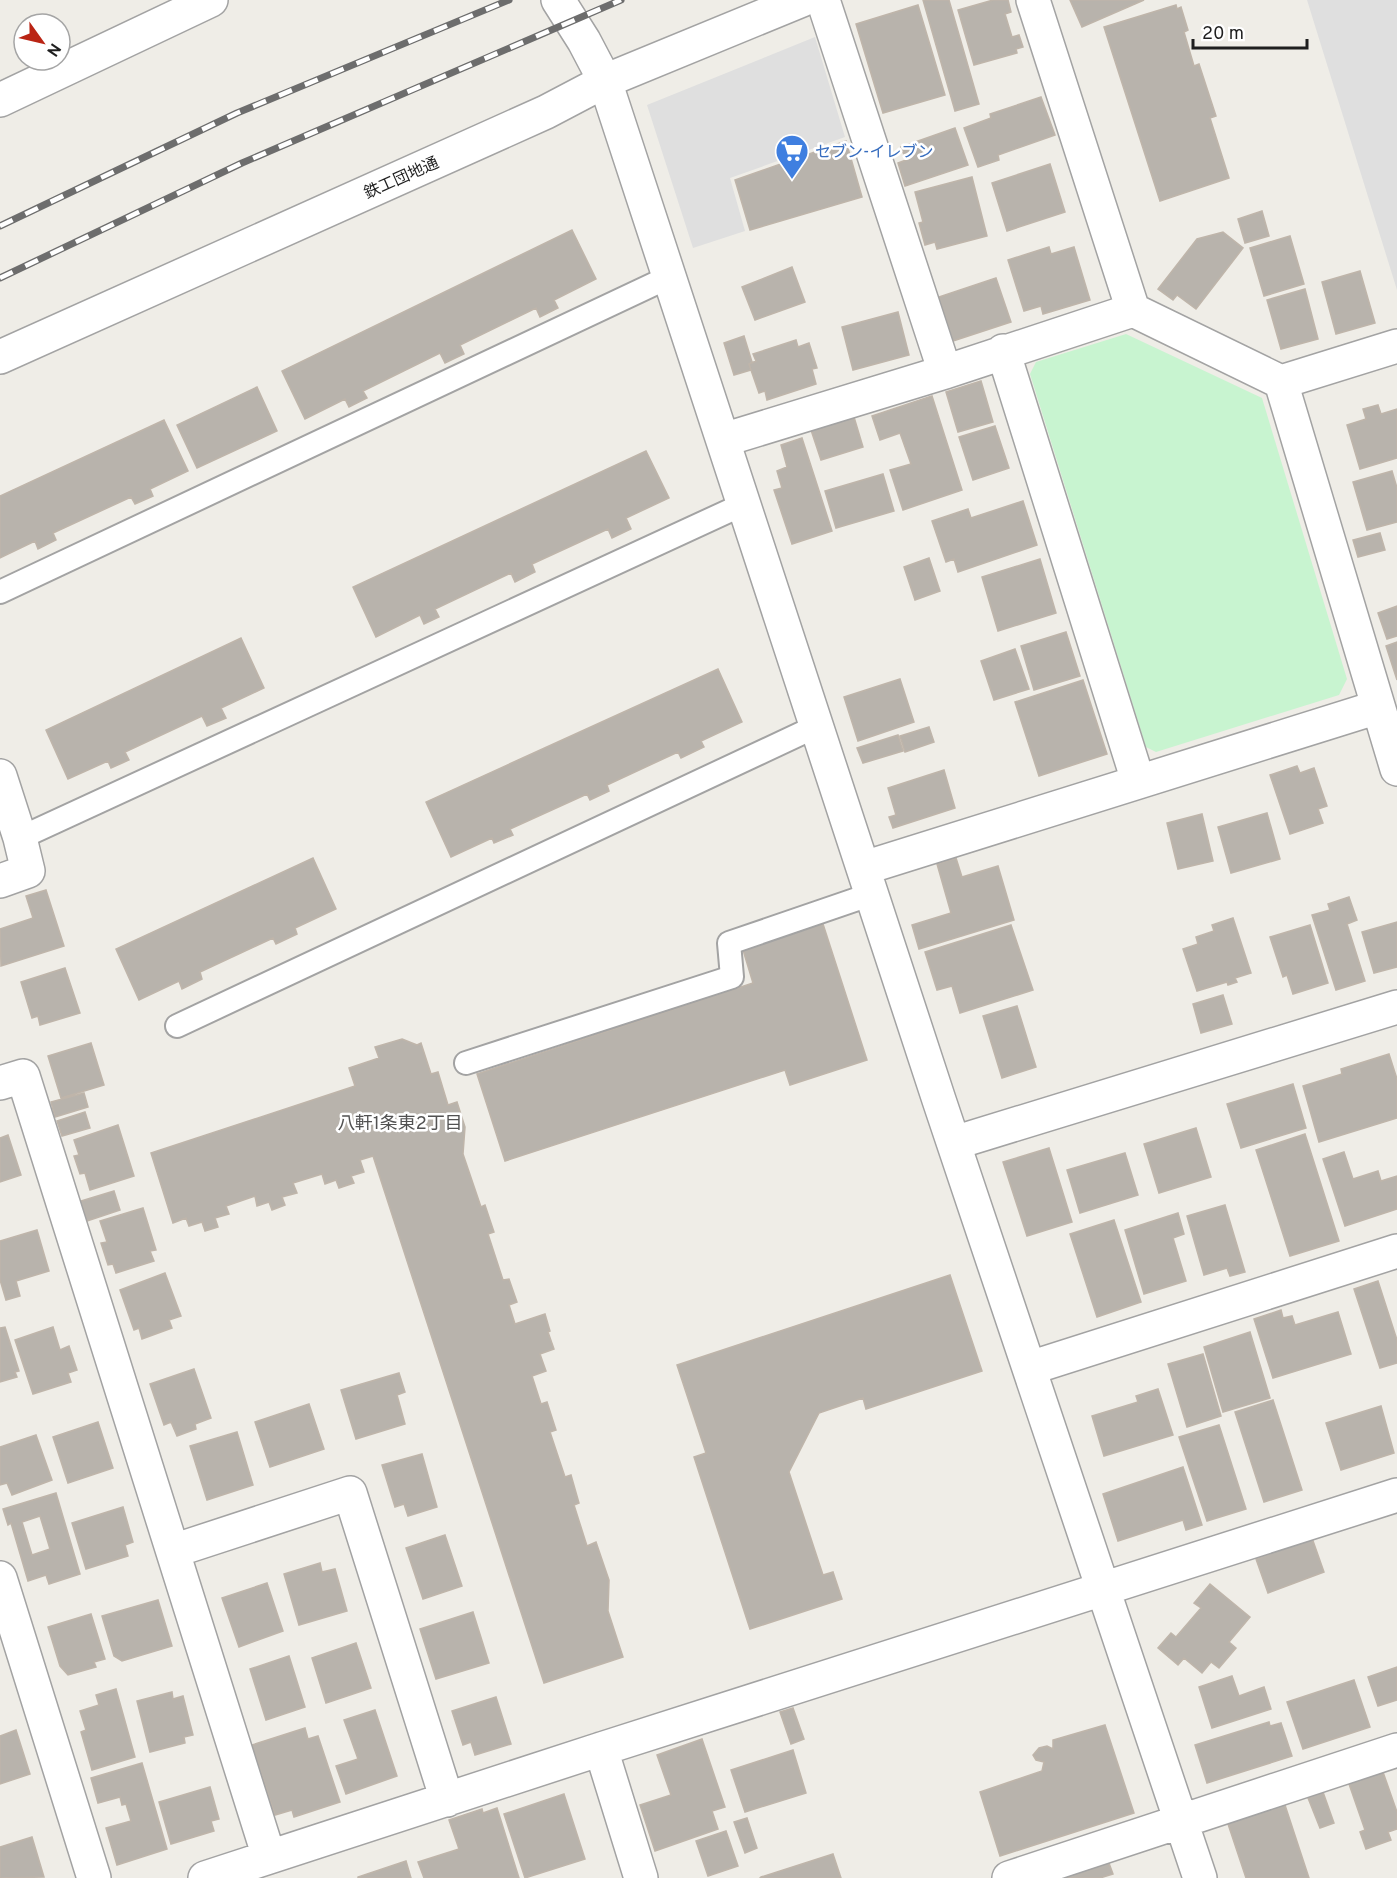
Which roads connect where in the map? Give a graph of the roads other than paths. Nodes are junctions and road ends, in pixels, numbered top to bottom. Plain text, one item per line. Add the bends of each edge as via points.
1 (211, 0) edge
2 (558, 0) edge
3 (802, 0) edge
4 (823, 0) edge
5 (1033, 0) edge
6 (605, 81) junction
7 (0, 100) edge
8 (669, 277) junction
9 (1133, 310) junction
10 (1397, 346) edge
11 (1003, 351) junction
12 (0, 357) edge
13 (945, 372) junction
14 (1281, 382) junction
15 (723, 440) junction
16 (744, 504) junction
17 (0, 592) edge
18 (1378, 707) junction
19 (817, 726) junction
20 (1397, 769) edge
21 (0, 776) edge
22 (1138, 781) junction
23 (20, 838) junction
24 (0, 881) edge
25 (868, 881) junction
26 (1397, 1007) edge
27 (177, 1026) dead end
28 (466, 1063) dead end
29 (0, 1083) edge
30 (954, 1143) junction
31 (1397, 1251) edge
32 (1030, 1368) junction
33 (1397, 1495) edge
34 (173, 1551) junction
35 (0, 1578) edge
36 (1103, 1589) junction
37 (601, 1749) junction
38 (1397, 1750) edge
39 (447, 1800) junction
40 (1181, 1821) junction
41 (269, 1857) junction
42 (94, 1878) edge
43 (205, 1878) edge
44 (640, 1878) edge
45 (1009, 1878) edge
46 (1200, 1878) edge

1 - 7 street
2 - 6 street
3 - 6 street, 鉄工団地通
4 - 13 street
5 - 9 street
6 - 8 street
6 - 12 street, 鉄工団地通 via 546,112
8 - 15 street
8 - 17 lane
9 - 11 street
9 - 14 street
10 - 14 street
11 - 13 street
11 - 22 street
13 - 15 street
14 - 18 street
15 - 16 street
16 - 19 street
16 - 23 lane
18 - 20 street
18 - 22 street
19 - 25 street
19 - 27 lane
21 - 23 street
22 - 25 street
23 - 24 street via 28,871
25 - 28 lane via 729,943 732,977
25 - 30 street
26 - 30 street
29 - 34 street via 23,1076
30 - 32 street
31 - 32 street
32 - 36 street
33 - 36 street
34 - 39 street via 350,1493
34 - 41 street
35 - 42 street
36 - 37 street
36 - 40 street
37 - 39 street
37 - 44 street
38 - 40 street
39 - 41 street
40 - 45 street
40 - 46 street
41 - 43 street

